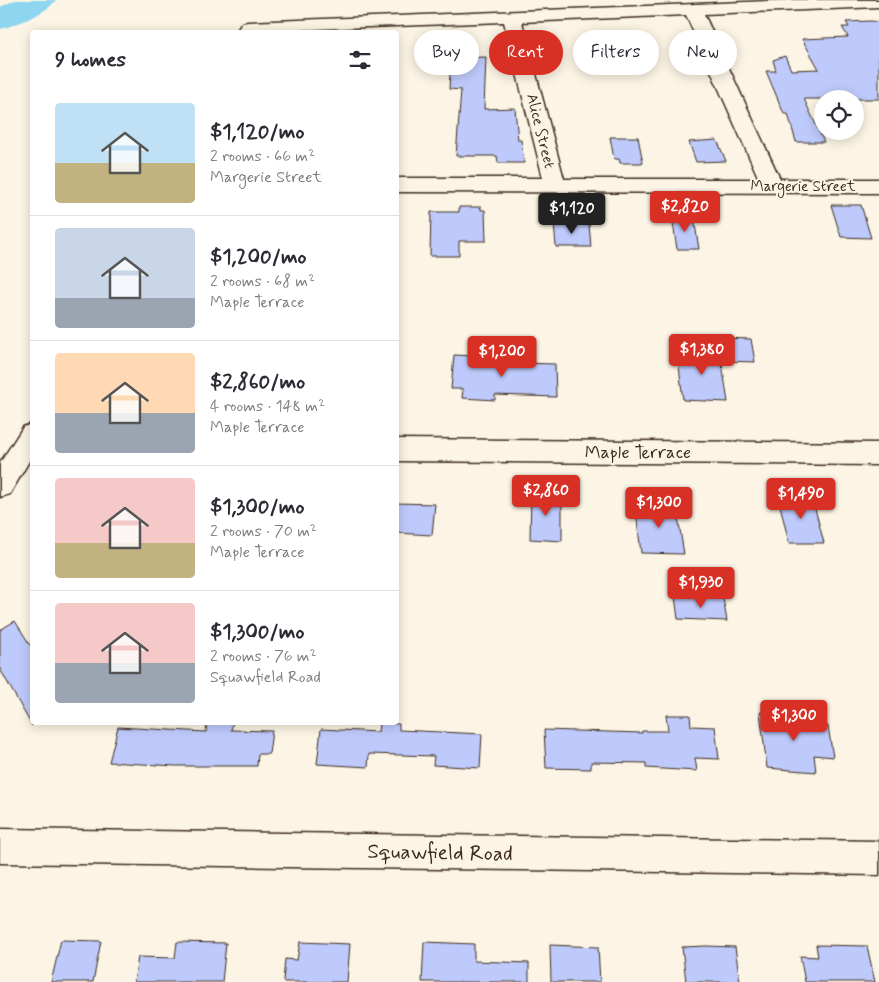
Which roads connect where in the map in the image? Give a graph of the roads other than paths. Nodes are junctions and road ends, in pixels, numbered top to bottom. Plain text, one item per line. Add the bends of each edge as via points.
1 (879, 2) edge
2 (693, 10) junction
3 (512, 18) junction
4 (246, 30) edge
5 (399, 185) edge
6 (555, 185) junction
7 (773, 186) junction
8 (879, 186) edge
9 (30, 443) edge
10 (399, 450) edge
11 (879, 454) edge
12 (0, 486) edge
13 (0, 846) edge
14 (879, 858) edge

1 - 2 street
2 - 3 street
2 - 7 street
3 - 4 street
3 - 6 street, Alice Street
5 - 6 street, Margerie Street
6 - 7 street, Margerie Street
7 - 8 street, Margerie Street
9 - 12 street
10 - 11 street, Maple Terrace
13 - 14 street, Squawfield Road

